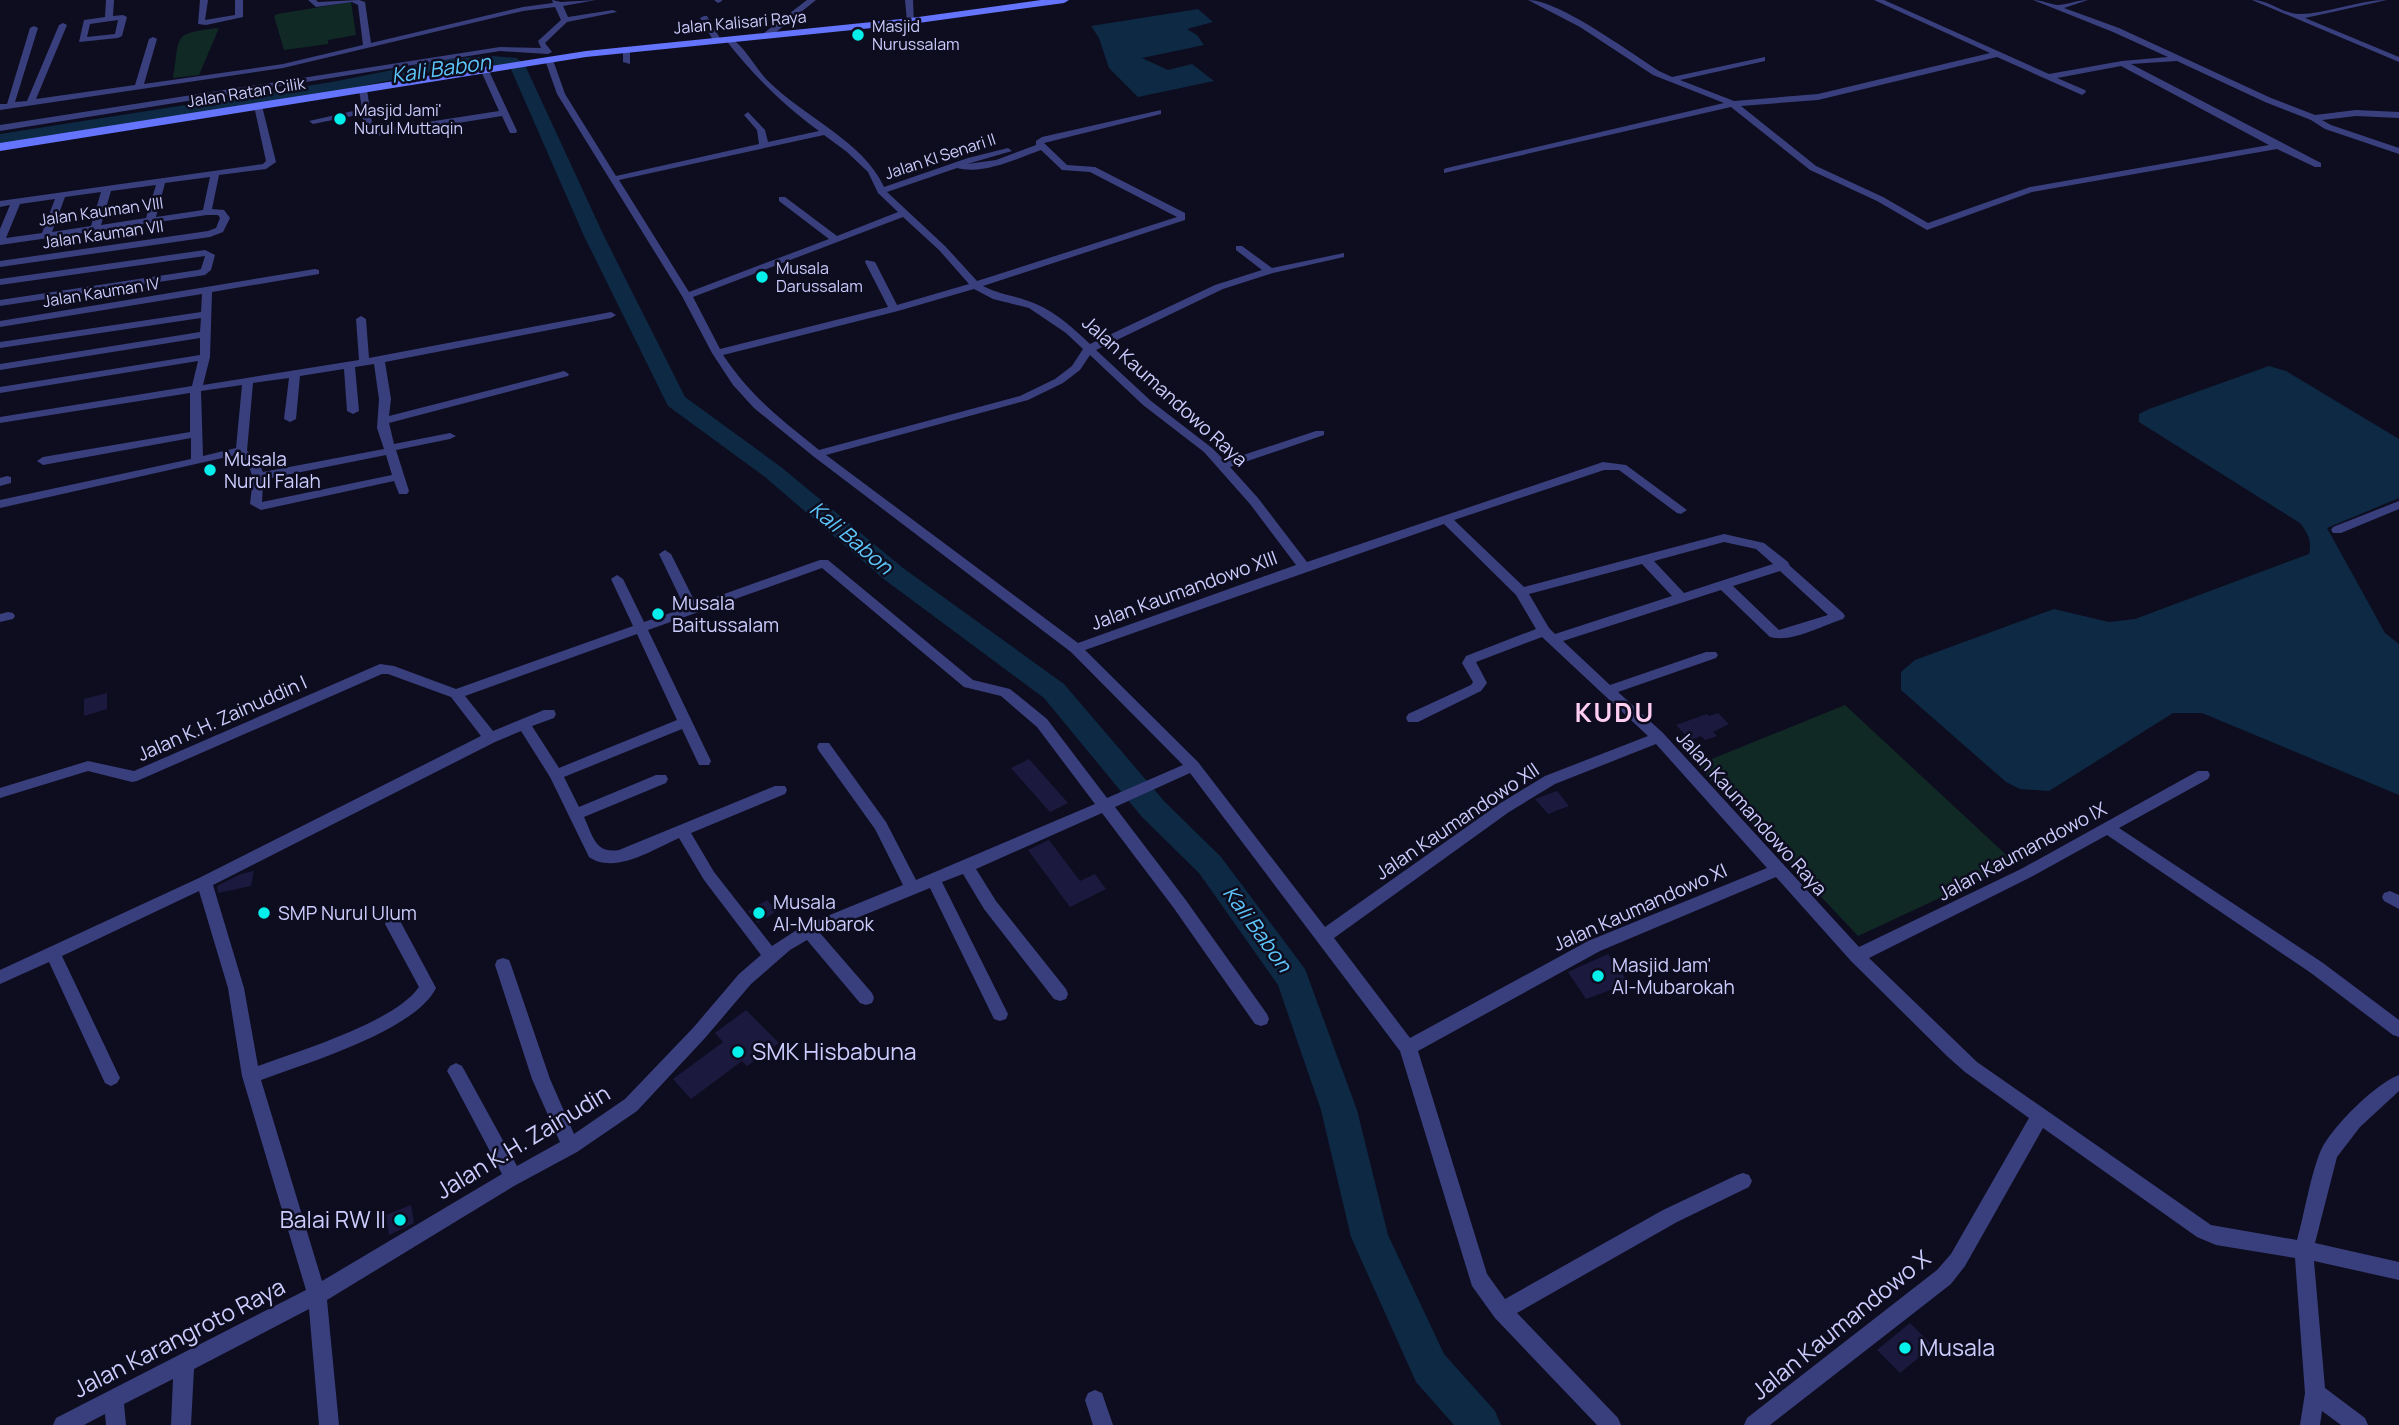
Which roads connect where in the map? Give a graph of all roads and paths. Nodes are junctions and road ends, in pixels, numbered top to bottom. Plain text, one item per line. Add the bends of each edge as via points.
1 (110, 0) edge
2 (204, 0) edge
3 (239, 0) edge
4 (312, 0) edge
5 (352, 0) edge
6 (592, 0) edge
7 (812, 0) edge
8 (909, 0) edge
9 (1061, 0) edge
10 (1532, 0) edge
11 (1878, 0) edge
12 (2037, 0) edge
13 (2084, 0) edge
14 (2256, 0) edge
15 (2383, 0) edge
16 (557, 2) edge
17 (2057, 7) junction
18 (613, 12) dead end
19 (2296, 17) junction
20 (704, 18) dead end
21 (108, 19) junction
22 (565, 20) junction
23 (911, 22) junction
24 (63, 25) dead end
25 (34, 28) dead end
26 (767, 35) junction
27 (153, 39) dead end
28 (723, 40) junction
29 (367, 46) junction
30 (626, 49) junction
31 (2399, 53) edge
32 (386, 54) junction
33 (1998, 54) junction
34 (2389, 55) junction
35 (550, 58) junction
36 (1762, 59) dead end
37 (2178, 59) junction
38 (2399, 60) edge
39 (627, 62) dead end
40 (2122, 63) junction
41 (490, 70) junction
42 (2052, 76) junction
43 (1672, 79) junction
44 (139, 86) junction
45 (363, 90) junction
46 (2082, 92) dead end
47 (30, 103) junction
48 (1733, 104) junction
49 (10, 106) junction
50 (258, 106) junction
51 (0, 107) edge
52 (366, 111) junction
53 (1158, 112) dead end
54 (504, 113) junction
55 (748, 115) dead end
56 (2399, 116) edge
57 (2314, 118) junction
58 (313, 121) dead end
59 (0, 128) edge
60 (513, 131) dead end
61 (826, 132) junction
62 (1042, 146) junction
63 (2278, 146) junction
64 (0, 147) edge
65 (764, 147) junction
66 (1008, 150) dead end
67 (2399, 151) edge
68 (957, 164) junction
69 (2318, 165) dead end
70 (1447, 171) dead end
71 (215, 174) junction
72 (613, 179) junction
73 (161, 181) junction
74 (107, 189) junction
75 (881, 191) junction
76 (61, 195) junction
77 (782, 199) dead end
78 (16, 202) junction
79 (0, 204) edge
80 (207, 212) junction
81 (903, 214) junction
82 (150, 220) junction
83 (95, 228) junction
84 (46, 235) junction
85 (835, 239) junction
86 (0, 241) edge
87 (1239, 248) dead end
88 (1342, 255) dead end
89 (870, 262) dead end
90 (0, 264) edge
91 (1270, 271) junction
92 (315, 272) dead end
93 (0, 282) edge
94 (976, 286) junction
95 (207, 291) junction
96 (687, 296) junction
97 (0, 303) edge
98 (894, 309) junction
99 (206, 314) junction
100 (611, 315) dead end
101 (361, 319) dead end
102 (0, 324) edge
103 (207, 334) junction
104 (0, 345) edge
105 (1089, 349) junction
106 (717, 353) junction
107 (205, 357) junction
108 (379, 360) junction
109 (364, 362) junction
110 (349, 364) junction
111 (0, 366) edge
112 (295, 373) junction
113 (564, 374) dead end
114 (248, 380) junction
115 (0, 390) edge
116 (196, 390) junction
117 (353, 411) dead end
118 (290, 419) dead end
119 (0, 420) edge
120 (383, 421) junction
121 (1320, 433) dead end
122 (196, 434) junction
123 (450, 436) dead end
124 (390, 449) junction
125 (239, 452) junction
126 (817, 454) junction
127 (43, 461) dead end
128 (197, 461) junction
129 (1223, 466) junction
130 (398, 477) junction
131 (259, 478) junction
132 (403, 491) dead end
133 (0, 504) edge
134 (2399, 505) edge
135 (1681, 510) dead end
136 (1446, 519) junction
137 (2337, 530) dead end
138 (665, 554) dead end
139 (1646, 560) junction
140 (1784, 565) junction
141 (1304, 567) junction
142 (617, 579) dead end
143 (1723, 584) junction
144 (1521, 592) junction
145 (1680, 597) junction
146 (693, 610) junction
147 (639, 629) junction
148 (1549, 635) junction
149 (1076, 649) junction
150 (1711, 655) dead end
151 (1609, 690) junction
152 (456, 694) junction
153 (548, 714) dead end
154 (1413, 718) dead end
155 (686, 722) junction
156 (524, 724) junction
157 (1658, 737) junction
158 (490, 738) junction
159 (824, 747) dead end
160 (704, 761) dead end
161 (1191, 767) junction
162 (556, 775) junction
163 (2203, 775) dead end
164 (662, 779) dead end
165 (780, 790) dead end
166 (0, 793) edge
167 (1105, 806) junction
168 (577, 814) junction
169 (2107, 828) junction
170 (682, 831) junction
171 (966, 866) junction
172 (1780, 869) junction
173 (933, 879) junction
174 (204, 882) junction
175 (912, 888) junction
176 (393, 924) dead end
177 (809, 931) junction
178 (1325, 936) junction
179 (53, 954) junction
180 (770, 955) junction
181 (1857, 956) junction
182 (503, 965) dead end
183 (0, 977) edge
184 (1060, 994) dead end
185 (866, 998) dead end
186 (1000, 1014) dead end
187 (1261, 1019) dead end
188 (2399, 1030) edge
189 (1408, 1048) junction
190 (456, 1071) dead end
191 (251, 1076) junction
192 (111, 1078) dead end
193 (2399, 1083) edge
194 (2040, 1116) junction
195 (571, 1146) junction
196 (514, 1178) junction
197 (1743, 1181) dead end
198 (2304, 1250) junction
199 (2399, 1272) edge
200 (317, 1295) junction
201 (1502, 1311) junction
202 (184, 1366) junction
203 (2315, 1394) junction
204 (114, 1400) junction
205 (1095, 1400) dead end
206 (63, 1425) edge
207 (116, 1425) edge
208 (181, 1425) edge
209 (329, 1425) edge
210 (1103, 1425) edge
211 (1611, 1425) edge
212 (1754, 1425) edge
213 (2310, 1425) edge
214 (2358, 1425) edge

1 - 21 street
2 - 3 street via 203,23 239,17
4 - 5 street via 316,5
5 - 29 street via 362,4
6 - 16 street
7 - 26 street
8 - 23 street
9 - 23 street, Jalan Kalisari Raya
10 - 43 street
11 - 33 street
12 - 17 street
13 - 17 street
14 - 19 street
15 - 19 street
16 - 22 street
16 - 32 street via 503,14
17 - 37 street
18 - 22 street
19 - 34 street
20 - 28 street, Jalan Kaumandowo Raya
21 - 21 street via 86,22 82,40 120,34 123,17
22 - 35 street via 541,43
23 - 26 street, Jalan Kalisari Raya
24 - 47 street
25 - 49 street
26 - 28 street, Jalan Kalisari Raya
27 - 44 street
28 - 30 street, Jalan Kalisari Raya
28 - 61 street, Jalan Kaumandowo Raya via 764,82
29 - 32 street
29 - 44 street via 282,66
30 - 35 street, Jalan Kalisari Raya
30 - 39 street
31 - 34 street
32 - 35 street via 500,49
32 - 59 street
33 - 42 street
33 - 48 street via 1818,97
34 - 38 street
35 - 41 street, Jalan Kalisari Raya
35 - 72 street via 561,94
36 - 43 street
37 - 40 street
37 - 57 street
40 - 42 street
40 - 63 street
41 - 45 street, Jalan Ratan Cilik
41 - 54 street
42 - 46 street
43 - 48 street
44 - 47 street
45 - 50 street, Jalan Ratan Cilik
45 - 52 street
47 - 49 street
48 - 63 street via 1813,168 1927,227 2049,185
48 - 70 street
49 - 51 street
50 - 64 street, Jalan Ratan Cilik
50 - 71 street via 271,162
52 - 54 street via 369,131 376,133
52 - 58 street
53 - 62 street via 1045,139
54 - 60 street
55 - 65 street via 761,130
56 - 57 street via 2356,113
57 - 67 street
61 - 65 street
61 - 75 street, Jalan Kaumandowo Raya via 872,172
62 - 68 street via 979,168
62 - 94 street via 1066,168 1092,169 1182,218
63 - 69 street
65 - 72 street
66 - 68 street, Jalan KI Senari II
68 - 75 street, Jalan KI Senari II
71 - 73 street
71 - 80 street
72 - 96 street
73 - 74 street
73 - 82 street
74 - 76 street
74 - 83 street
75 - 81 street, Jalan Kaumandowo Raya
76 - 78 street
76 - 84 street
77 - 85 street
78 - 79 street
78 - 86 street
80 - 82 street, Jalan Kauman VIII
80 - 90 street, Jalan Kauman VII via 221,212 225,218 220,230
81 - 85 street
81 - 94 street, Jalan Kaumandowo Raya
82 - 83 street, Jalan Kauman VIII
83 - 84 street, Jalan Kauman VIII
84 - 86 street, Jalan Kauman VIII
85 - 96 street
87 - 91 street
88 - 91 street
89 - 98 street
91 - 105 street via 1219,287
92 - 95 street, Jalan Kauman IV
93 - 97 street via 208,253 204,272
94 - 98 street
94 - 105 street, Jalan Kaumandowo Raya via 1041,311
95 - 99 street
95 - 102 street, Jalan Kauman IV
96 - 106 street
98 - 106 street
99 - 103 street
99 - 104 street
100 - 108 street
101 - 109 street
103 - 107 street
103 - 111 street
105 - 126 street via 1059,382 1024,398
105 - 129 street, Jalan Kaumandowo Raya
106 - 126 street via 758,406
107 - 115 street
107 - 116 street
108 - 109 street
108 - 120 street
109 - 110 street
110 - 112 street
110 - 117 street
112 - 114 street
112 - 118 street
113 - 120 street
114 - 116 street
114 - 125 street
116 - 119 street
116 - 122 street
120 - 124 street
121 - 129 street
122 - 127 street
122 - 128 street
123 - 124 street
124 - 130 street
124 - 131 street
125 - 128 street
125 - 131 street via 252,459
126 - 149 street
128 - 133 street
129 - 141 street, Jalan Kaumandowo Raya
130 - 131 street via 257,506
130 - 132 street
134 - 137 street
135 - 136 street via 1615,465
136 - 141 street
136 - 144 street, Jalan Kaumandowo Raya
138 - 146 street
139 - 140 street via 1724,538 1753,543
139 - 144 street
139 - 145 street
140 - 143 street
140 - 143 street via 1838,616 1775,634
141 - 149 street, Jalan Kaumandowo XIII
142 - 147 street
143 - 145 street
144 - 148 street, Jalan Kaumandowo Raya
145 - 148 street
146 - 147 street
146 - 167 street via 824,563 969,684 1008,693 1042,723
147 - 152 street
147 - 155 street
148 - 151 street, Jalan Kaumandowo Raya
148 - 154 street via 1471,659 1470,667 1480,683 1476,688
149 - 161 street
150 - 151 street
151 - 157 street, Jalan Kaumandowo Raya
152 - 158 street
152 - 166 street, Jalan K.H. Zainuddin I via 380,669 137,776 88,766
153 - 156 street
155 - 160 street
155 - 162 street
156 - 158 street
156 - 162 street
157 - 172 street, Jalan Kaumandowo Raya
157 - 178 street, Jalan Kaumandowo XII via 1550,780
158 - 174 street
159 - 175 street via 880,826
161 - 167 street
161 - 178 street
162 - 168 street
163 - 169 street, Jalan Kaumandowo IX
164 - 168 street
165 - 170 street
167 - 171 street, Jalan K.H. Zainudin
167 - 187 street
168 - 170 street via 592,849 603,858 621,856
169 - 181 street, Jalan Kaumandowo IX
169 - 188 street via 2317,968
170 - 180 street via 709,876
171 - 173 street, Jalan K.H. Zainudin
171 - 184 street via 990,905
172 - 181 street, Jalan Kaumandowo Raya
172 - 189 street, Jalan Kaumandowo XI via 1594,946
173 - 175 street, Jalan K.H. Zainudin
173 - 186 street
174 - 179 street
174 - 191 street via 236,988
175 - 177 street, Jalan K.H. Zainudin
176 - 191 street via 428,988 423,999 373,1029
177 - 180 street, Jalan K.H. Zainudin
177 - 185 street
178 - 189 street
179 - 183 street
179 - 192 street
180 - 195 street, Jalan K.H. Zainudin via 631,1105
181 - 194 street, Jalan Kaumandowo Raya via 1962,1059
182 - 195 street via 541,1079
189 - 201 street via 1479,1279
190 - 196 street
191 - 200 street
193 - 198 street via 2354,1121 2329,1153
194 - 198 street, Jalan Kaumandowo Raya via 2204,1231
194 - 212 street, Jalan Kaumandowo X via 1944,1277
195 - 196 street, Jalan K.H. Zainudin
196 - 200 street, Jalan K.H. Zainudin
197 - 201 street via 1670,1216
198 - 199 street, Jalan Kaumandowo Raya
198 - 203 street
200 - 202 street, Jalan Karangroto Raya
200 - 209 street
201 - 211 street
202 - 204 street, Jalan Karangroto Raya
202 - 208 street
203 - 213 street
203 - 214 street
204 - 206 street, Jalan Karangroto Raya
204 - 207 street
205 - 210 street

